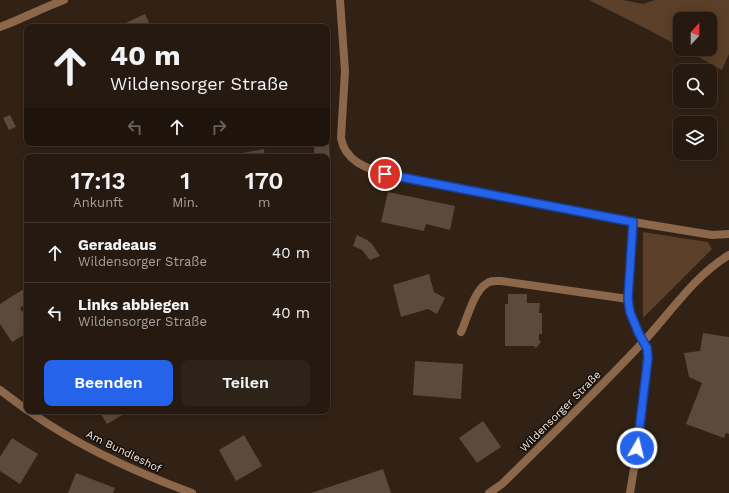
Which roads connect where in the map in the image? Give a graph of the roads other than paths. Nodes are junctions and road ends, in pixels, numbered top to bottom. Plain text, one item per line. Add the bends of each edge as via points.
1 (64, 0) edge
2 (340, 0) edge
3 (0, 27) edge
4 (633, 222) junction
5 (729, 234) edge
6 (729, 255) edge
7 (628, 299) junction
8 (461, 332) dead end
9 (644, 341) junction
10 (0, 390) edge
11 (24, 407) edge
12 (33, 414) edge
13 (192, 493) edge
14 (489, 493) edge
15 (630, 493) edge

1 - 3 street
2 - 4 street via 345,71 341,138 342,147 348,156 360,165 385,174
4 - 5 street via 712,235
4 - 7 street
6 - 9 street, Wildensorger Straße via 717,262 693,285
7 - 8 street via 490,281 479,290
7 - 9 street via 630,312
9 - 14 street, Wildensorger Straße via 568,420 502,484
9 - 15 street via 647,348 647,368
10 - 11 street, Am Bundleshof
12 - 13 street, Am Bundleshof via 102,455

